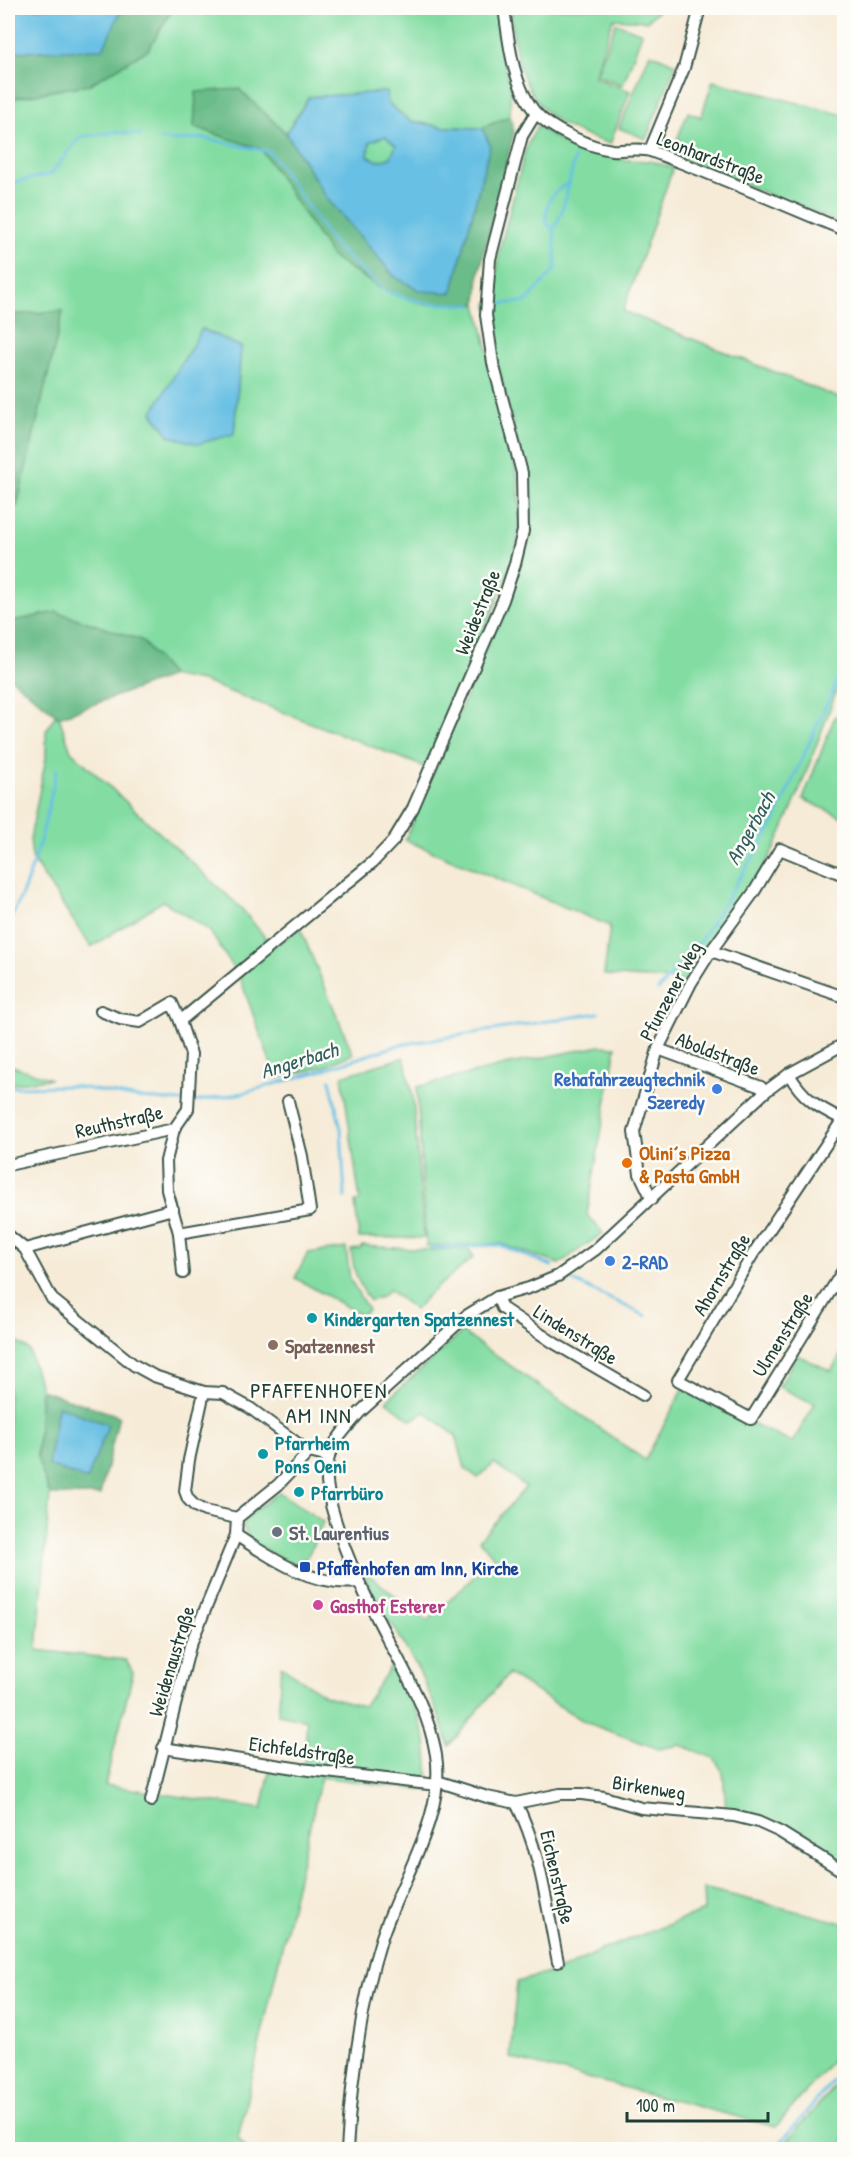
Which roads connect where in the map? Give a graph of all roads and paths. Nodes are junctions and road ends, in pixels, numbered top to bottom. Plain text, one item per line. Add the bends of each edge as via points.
1 (504, 8) edge
2 (700, 8) edge
3 (536, 113) junction
4 (650, 150) junction
5 (844, 230) edge
6 (844, 875) edge
7 (711, 951) junction
8 (844, 997) edge
9 (101, 1011) dead end
10 (180, 1021) junction
11 (844, 1044) edge
12 (658, 1049) junction
13 (789, 1074) junction
14 (765, 1092) junction
15 (288, 1101) dead end
16 (844, 1119) edge
17 (174, 1129) junction
18 (8, 1165) edge
19 (652, 1199) junction
20 (173, 1209) junction
21 (179, 1233) junction
22 (8, 1235) edge
23 (25, 1249) junction
24 (844, 1269) edge
25 (183, 1273) dead end
26 (497, 1297) junction
27 (204, 1392) junction
28 (643, 1395) dead end
29 (751, 1419) joint
30 (309, 1452) junction
31 (329, 1457) junction
32 (237, 1518) junction
33 (236, 1535) junction
34 (358, 1582) junction
35 (164, 1748) junction
36 (437, 1783) junction
37 (151, 1801) dead end
38 (516, 1803) junction
39 (844, 1872) edge
40 (558, 1962) dead end
41 (347, 2150) edge

1 - 3 street, Leonhardstraße via 514,68 522,92
2 - 4 street via 684,68
3 - 4 street, Leonhardstraße via 584,142 611,150
3 - 10 street, Weidestraße via 522,136 490,259 487,292 493,363 522,473 524,505 523,531 502,600 413,808 393,841 353,879
4 - 5 street, Leonhardstraße
6 - 7 street, Pfunzener Weg via 780,849
7 - 8 street
7 - 12 street, Pfunzener Weg
9 - 10 street via 140,1022 172,1003
10 - 17 street, Reuthstraße via 191,1054 189,1095 188,1109
11 - 13 street
12 - 14 street, Aboldstraße
12 - 19 street, Pfunzener Weg via 634,1132 640,1174
13 - 14 street
13 - 16 street via 800,1093
14 - 19 street
15 - 21 street via 310,1210
16 - 29 street, Ahornstraße via 753,1254 678,1380
17 - 18 street, Reuthstraße
17 - 20 street via 166,1161 167,1190
19 - 26 street via 595,1250 558,1276
20 - 21 street
20 - 23 street
21 - 25 street
22 - 23 street
23 - 27 street via 52,1299 113,1349 154,1376
24 - 29 street, Ulmenstraße
26 - 28 street, Lindenstraße via 502,1308 554,1343
26 - 31 street via 466,1316 360,1412
27 - 30 street via 223,1394 250,1408
27 - 32 street via 185,1491 195,1506
30 - 31 street
30 - 32 street via 278,1485
31 - 34 street via 329,1499
32 - 33 street, Weidenaustraße
33 - 34 street via 270,1558 304,1574 343,1584
33 - 35 street, Weidenaustraße via 190,1646
34 - 36 street via 424,1712 437,1758
35 - 36 street, Eichfeldstraße via 301,1769
35 - 37 street, Weidenaustraße
36 - 38 street, Birkenweg
36 - 41 street via 429,1822 382,1937 365,1998
38 - 39 street, Birkenweg via 582,1794 641,1808 758,1821
38 - 40 street, Eichenstraße via 528,1826

